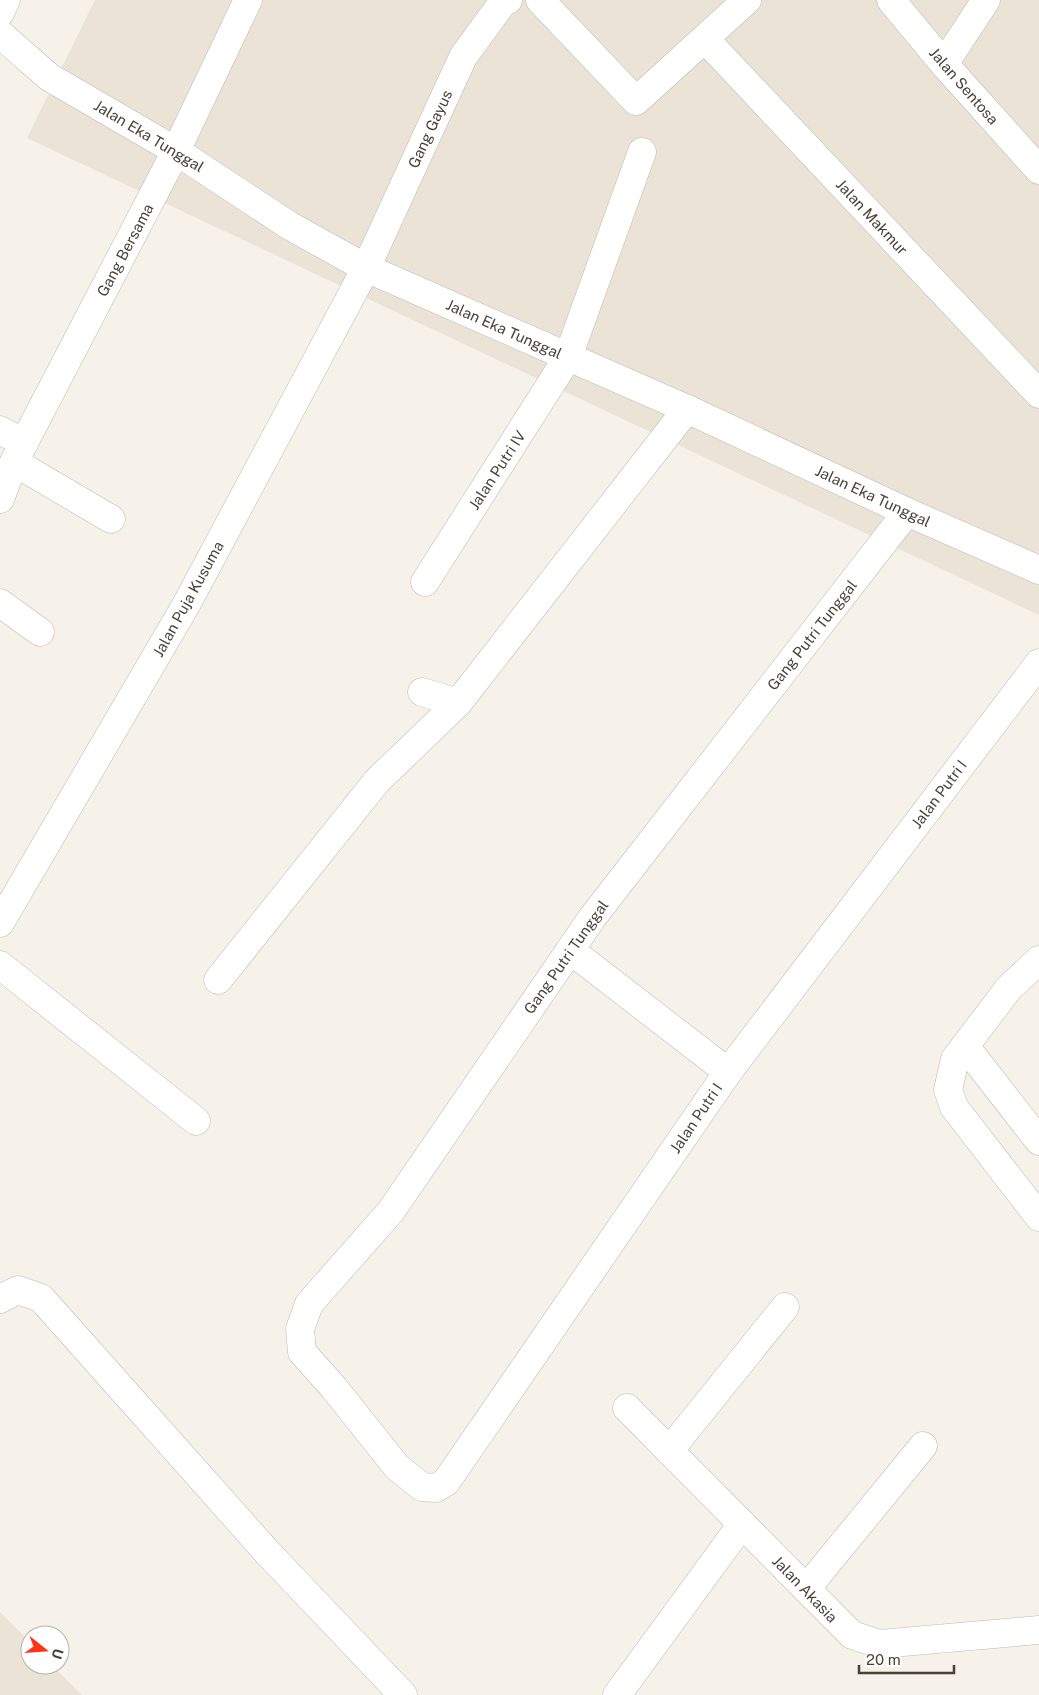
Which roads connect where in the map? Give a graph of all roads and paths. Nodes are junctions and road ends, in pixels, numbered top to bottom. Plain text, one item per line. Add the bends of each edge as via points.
1 (6, 0) edge
2 (248, 0) edge
3 (508, 0) edge
4 (540, 0) edge
5 (747, 0) edge
6 (891, 0) edge
7 (986, 0) edge
8 (0, 13) edge
9 (0, 34) edge
10 (706, 40) junction
11 (944, 64) junction
12 (176, 151) junction
13 (642, 152) dead end
14 (1039, 170) edge
15 (366, 268) junction
16 (568, 357) junction
17 (1039, 394) edge
18 (687, 409) junction
19 (0, 430) edge
20 (19, 452) junction
21 (0, 499) edge
22 (908, 512) junction
23 (111, 519) dead end
24 (1039, 570) edge
25 (425, 582) dead end
26 (0, 603) edge
27 (40, 632) dead end
28 (1039, 663) edge
29 (422, 692) dead end
30 (458, 703) junction
31 (0, 923) edge
32 (570, 950) junction
33 (1039, 960) edge
34 (0, 965) edge
35 (218, 980) dead end
36 (965, 1046) junction
37 (728, 1072) junction
38 (196, 1121) dead end
39 (1039, 1141) edge
40 (1039, 1217) edge
41 (0, 1299) edge
42 (784, 1307) dead end
43 (627, 1408) dead end
44 (353, 1412) joint
45 (923, 1446) dead end
46 (669, 1451) junction
47 (742, 1524) junction
48 (806, 1589) junction
49 (1039, 1630) edge
50 (404, 1695) edge
51 (616, 1695) edge

1 - 8 street
2 - 12 street, Gang Bersama
3 - 15 street, Gang Gayus via 503,2 463,57
4 - 10 street via 636,101
5 - 10 street
6 - 11 street, Jalan Sentosa
7 - 11 street
9 - 12 street, Jalan Eka Tunggal via 48,77
10 - 17 street, Jalan Makmur
11 - 14 street, Jalan Sentosa
12 - 15 street, Jalan Eka Tunggal via 290,226
12 - 20 street, Gang Bersama
13 - 16 street, Jalan Putri IV
15 - 16 street, Jalan Eka Tunggal
15 - 31 street, Jalan Puja Kusuma via 186,605
16 - 18 street, Jalan Eka Tunggal
16 - 25 street, Jalan Putri IV
18 - 22 street, Jalan Eka Tunggal
18 - 30 street
19 - 20 street
20 - 21 street, Gang Bersama
20 - 23 street
22 - 24 street, Jalan Eka Tunggal
22 - 32 street, Gang Putri Tunggal
26 - 27 street
28 - 37 street, Jalan Putri I
29 - 30 street
30 - 35 street via 377,781
32 - 37 street
32 - 44 street, Gang Putri Tunggal via 391,1210 309,1304 300,1329 302,1352
33 - 36 street via 1009,988
34 - 38 street
36 - 39 street
36 - 40 street via 955,1059 948,1090 954,1107
37 - 44 street, Jalan Putri I via 446,1482 436,1488 422,1487 397,1467
41 - 50 street via 18,1290 41,1298 267,1552
42 - 46 street
43 - 46 street, Jalan Akasia
45 - 48 street
46 - 47 street, Jalan Akasia
47 - 48 street, Jalan Akasia
47 - 51 street
48 - 49 street, Jalan Akasia via 852,1635 880,1644

